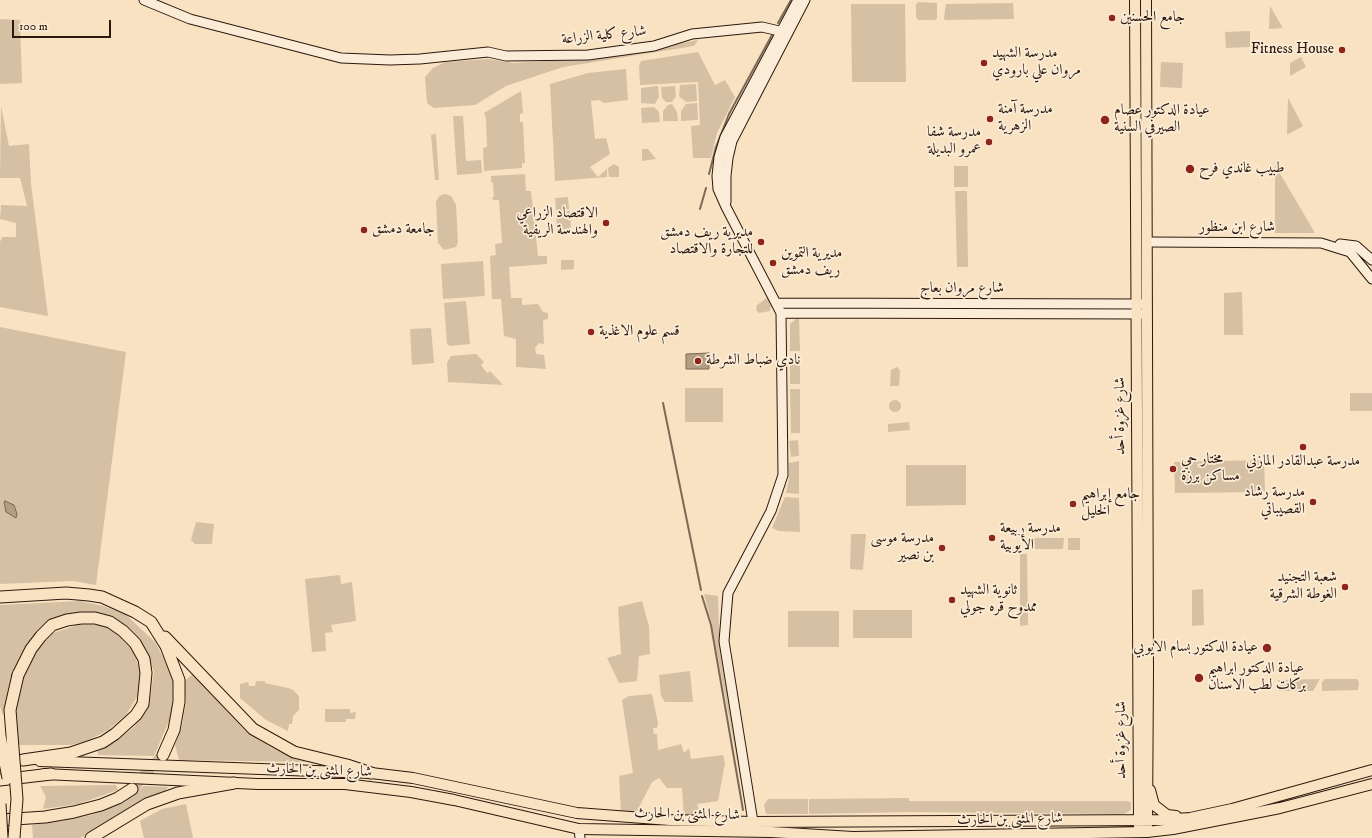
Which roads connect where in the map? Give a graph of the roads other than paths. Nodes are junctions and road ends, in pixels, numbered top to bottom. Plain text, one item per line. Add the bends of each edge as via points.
1 (144, 0) edge
2 (798, 0) edge
3 (805, 0) edge
4 (1136, 0) edge
5 (1146, 0) edge
6 (784, 32) junction
7 (1147, 242) junction
8 (1327, 244) junction
9 (1372, 260) edge
10 (1372, 279) edge
11 (776, 303) junction
12 (1136, 309) junction
13 (1147, 309) junction
14 (781, 313) junction
15 (0, 597) edge
16 (151, 622) junction
17 (0, 736) edge
18 (163, 755) tunnel mouth
19 (0, 760) edge
20 (22, 760) junction
21 (1372, 770) edge
22 (0, 772) edge
23 (371, 773) junction
24 (51, 774) junction
25 (1146, 777) junction
26 (0, 780) edge
27 (234, 783) junction
28 (1372, 784) edge
29 (132, 789) tunnel mouth
30 (0, 804) edge
31 (1190, 818) junction
32 (0, 820) edge
33 (1143, 820) junction
34 (753, 822) junction
35 (579, 834) edge
36 (742, 835) edge
37 (1143, 835) edge
38 (2, 838) edge
39 (14, 838) edge
40 (91, 838) edge

1 - 6 main road, شارع كلية الزراعة via 190,19 342,58 420,59 488,52 506,56 588,55 654,46 692,34 762,27
2 - 6 main road
3 - 6 main road
4 - 12 main road, شارع غزوة أحد
5 - 7 main road, شارع غزوة أحد
6 - 11 main road via 732,141 726,176 726,207
7 - 8 main road, شارع ابن منظور
7 - 13 main road, شارع غزوة أحد
8 - 9 main road, شارع ابن منظور via 1356,246
8 - 10 main road, شارع ابن منظور via 1350,252
11 - 12 main road, شارع مروان بعاج
11 - 14 main road
12 - 13 main road, شارع مروان بعاج
12 - 14 main road, شارع مروان بعاج
12 - 33 main road, شارع غزوة أحد
13 - 25 main road, شارع غزوة أحد
14 - 34 main road via 782,475 771,511 728,593 724,641
15 - 16 highway via 66,593 102,597
16 - 18 highway via 166,646 179,680 179,702 174,730
16 - 23 highway via 253,729 294,752
17 - 39 highway, bridge via 11,798
19 - 20 main road, شارع المثنى بن الحارث
20 - 23 main road, شارع المثنى بن الحارث
20 - 39 highway, bridge via 84,749 103,742 136,715 143,704 146,673 144,659 135,643 123,631 110,622 95,618 67,620 52,626 31,649 18,675 10,710 17,799
21 - 31 main road, شارع المثنى بن الحارث via 1232,809
22 - 24 main road, شارع المثنى بن الحارث
23 - 34 main road, شارع المثنى بن الحارث via 413,778 577,813 670,820
24 - 26 highway
24 - 27 main road, شارع المثنى بن الحارث
25 - 31 main road via 1154,804 1161,811 1167,815
25 - 33 main road, شارع غزوة أحد
27 - 35 main road, شارع المثنى بن الحارث via 345,784 411,792 454,800
27 - 40 highway via 178,793 147,804
28 - 37 main road, شارع المثنى بن الحارث via 1280,808
29 - 32 highway via 101,805 74,812
30 - 38 highway, bridge
31 - 33 main road, شارع المثنى بن الحارث
33 - 34 main road, شارع المثنى بن الحارث
33 - 37 main road, شارع غزوة أحد
35 - 36 main road, شارع المثنى بن الحارث
36 - 37 main road, شارع المثنى بن الحارث

